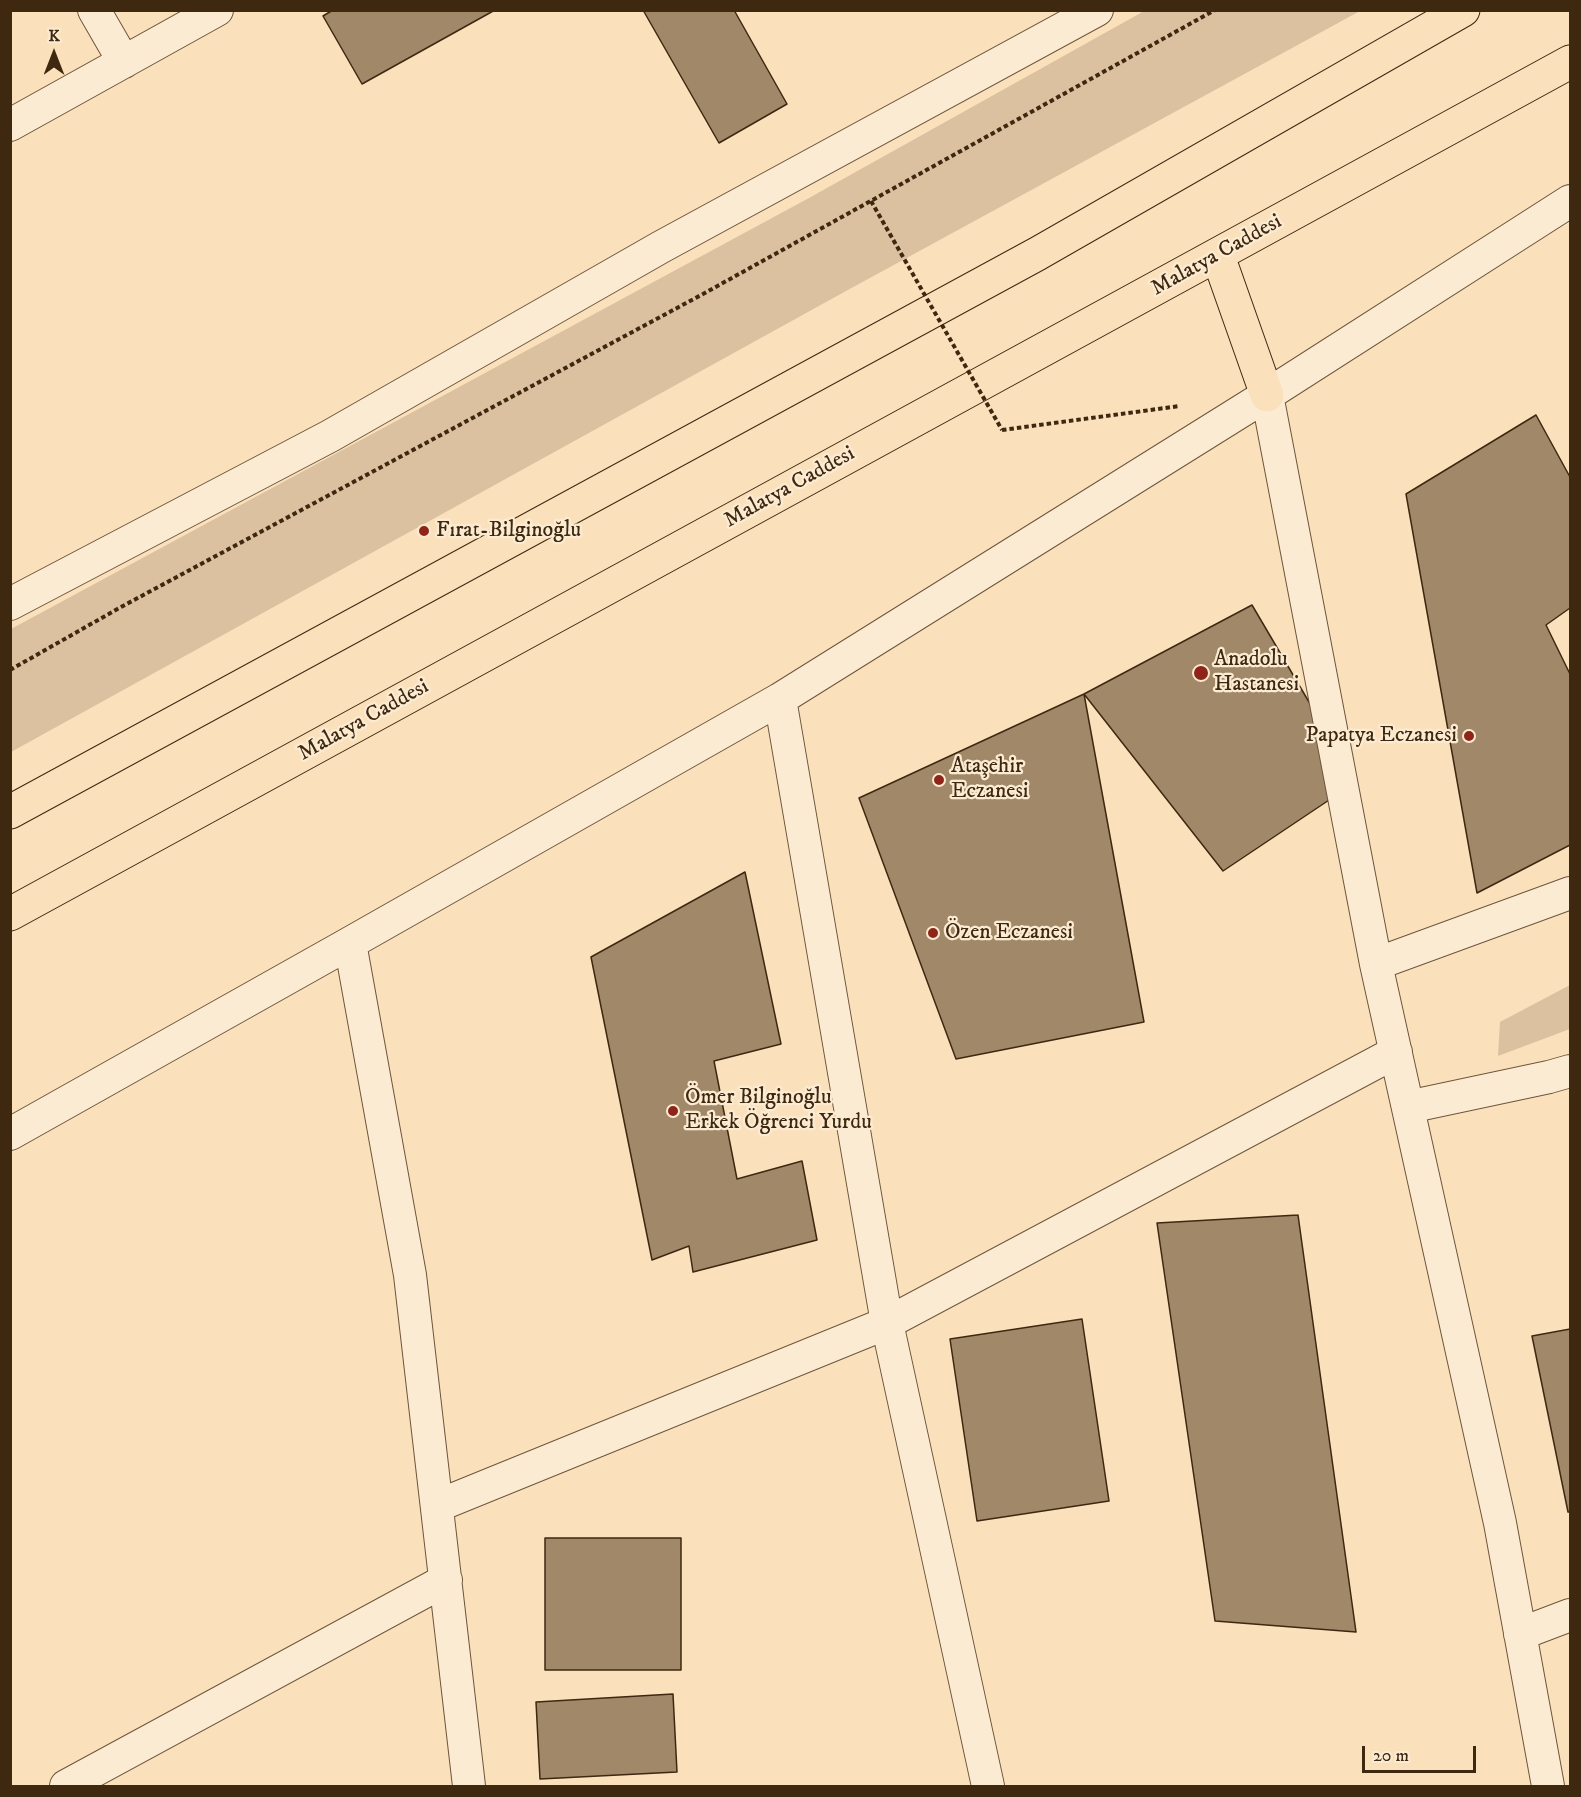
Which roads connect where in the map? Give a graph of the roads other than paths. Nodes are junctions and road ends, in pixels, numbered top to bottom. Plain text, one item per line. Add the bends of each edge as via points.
1 (94, 10) edge
2 (217, 10) edge
3 (1097, 10) edge
4 (1463, 10) edge
5 (1061, 19) edge
6 (124, 62) junction
7 (1570, 62) edge
8 (10, 125) edge
9 (1570, 201) edge
10 (1218, 256) junction
11 (1267, 394) junction
12 (10, 604) edge
13 (780, 699) junction
14 (10, 812) edge
15 (1570, 893) edge
16 (10, 914) edge
17 (350, 943) junction
18 (1376, 964) junction
19 (1396, 1052) junction
20 (1570, 1071) edge
21 (1408, 1107) junction
22 (10, 1134) edge
23 (888, 1323) junction
24 (437, 1506) junction
25 (446, 1580) junction
26 (1570, 1615) edge
27 (1520, 1634) junction
28 (66, 1786) edge
29 (470, 1786) edge
30 (988, 1786) edge
31 (1548, 1786) edge

1 - 6 street
2 - 6 street
3 - 5 street
4 - 14 highway via 1036,254
5 - 12 street via 330,436
6 - 8 street
7 - 10 highway, Malatya Caddesi
9 - 11 street
10 - 11 highway
10 - 16 highway, Malatya Caddesi
11 - 13 street
11 - 18 street
13 - 17 street
13 - 23 street
15 - 18 street
17 - 22 street
17 - 24 street via 410,1275
18 - 19 street
19 - 21 street
19 - 23 street
20 - 21 street
21 - 27 street via 1500,1523
23 - 24 street
23 - 30 street
24 - 25 street
25 - 28 street
25 - 29 street
26 - 27 street
27 - 31 street

